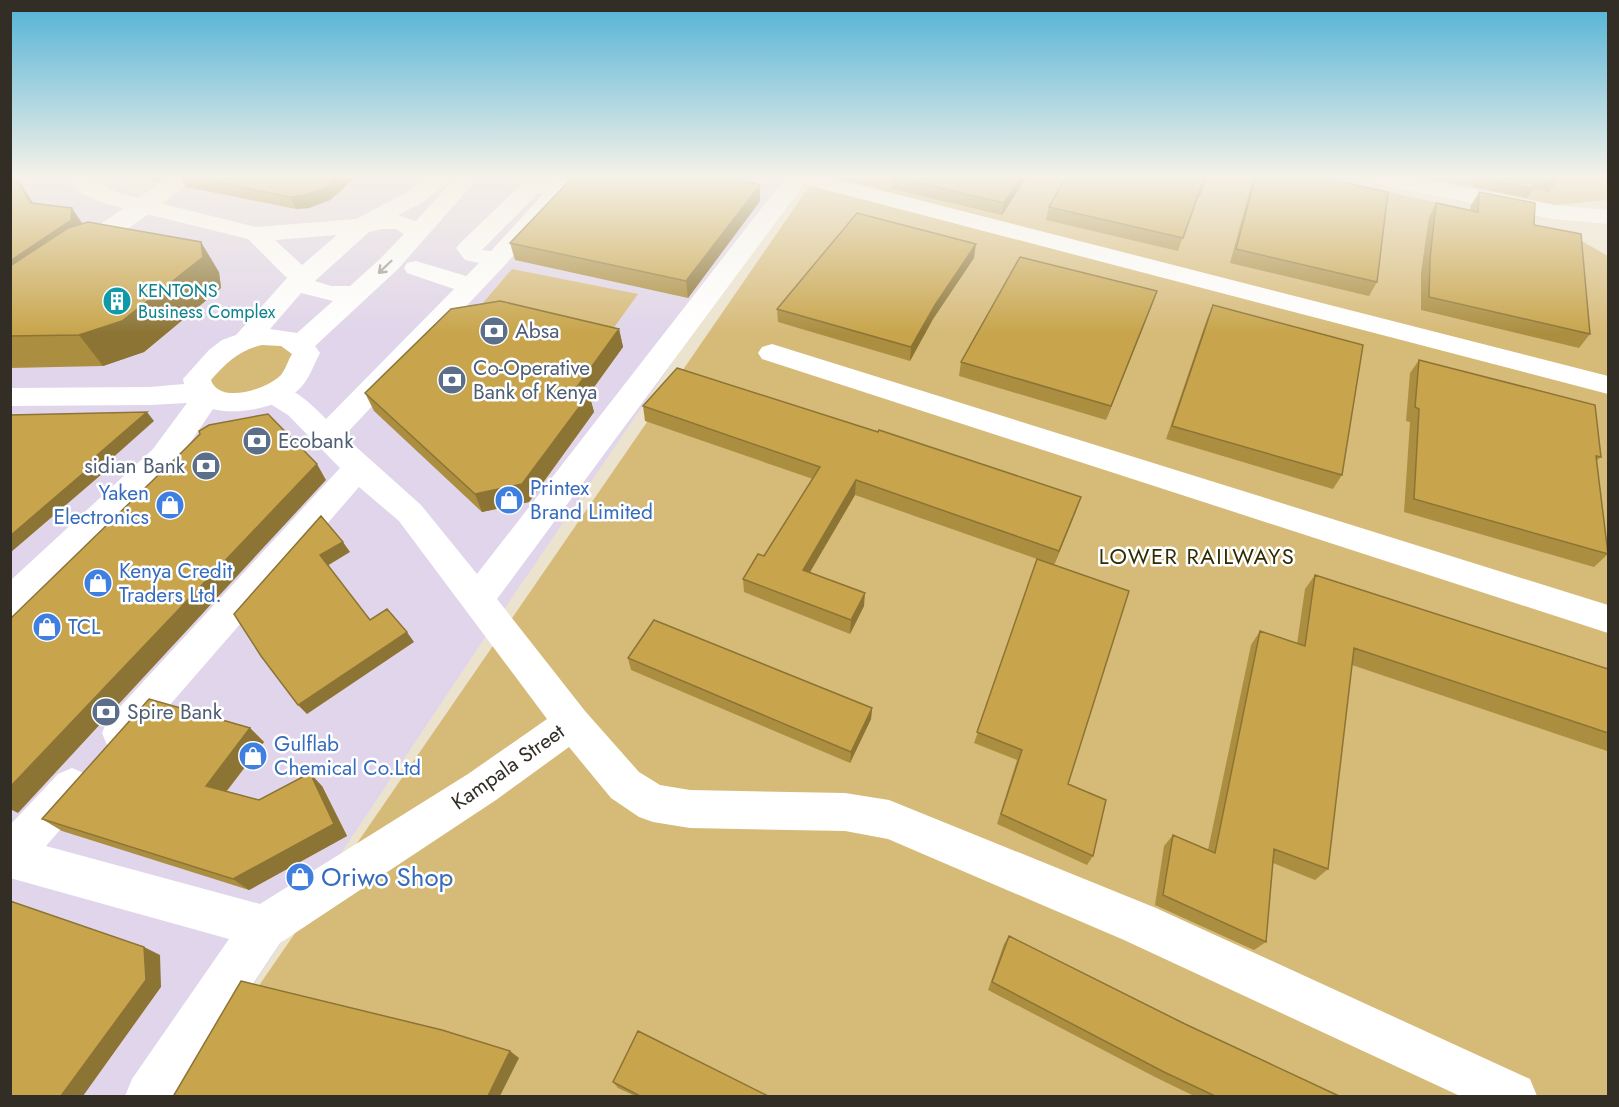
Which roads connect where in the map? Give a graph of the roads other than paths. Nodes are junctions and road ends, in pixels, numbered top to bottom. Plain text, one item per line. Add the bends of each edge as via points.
1 (111, 230) edge
2 (239, 230) edge
3 (313, 230) edge
4 (357, 230) edge
5 (414, 230) edge
6 (421, 230) edge
7 (524, 230) edge
8 (753, 230) edge
9 (974, 230) edge
10 (256, 234) junction
11 (416, 235) junction
12 (416, 268) dead end
13 (301, 278) junction
14 (471, 286) junction
15 (358, 293) junction
16 (10, 299) edge
17 (246, 340) junction
18 (300, 345) junction
19 (772, 353) dead end
20 (1608, 385) edge
21 (202, 389) junction
22 (282, 395) junction
23 (10, 398) edge
24 (326, 437) junction
25 (164, 457) junction
26 (358, 468) junction
27 (476, 601) junction
28 (10, 603) edge
29 (1608, 619) edge
30 (572, 723) junction
31 (10, 857) edge
32 (264, 927) junction
33 (148, 1096) edge
34 (1513, 1096) edge

1 - 16 street
2 - 10 street
3 - 10 street
4 - 13 street
5 - 11 street
6 - 11 street
7 - 14 street
8 - 27 street
9 - 20 street
10 - 13 street
11 -> 15 street
12 - 14 street
13 - 15 street via 306,286 321,292
13 - 17 street
14 - 24 street
15 - 18 street
17 - 18 street via 278,337
17 - 21 street via 224,350
18 - 22 street via 306,352
19 - 29 street
21 - 22 street via 232,402
21 - 23 street
21 - 25 street
22 - 24 street, Kampala Street
22 - 25 street
24 - 26 street, Kampala Street
25 - 28 street
26 - 27 street, Kampala Street via 410,513
26 - 31 street
27 - 30 street, Kampala Street
30 - 32 street, Kampala Street via 482,787
30 - 34 street via 625,785 653,803 690,809 845,812 889,820 1140,924
31 - 32 street
32 - 33 street, Kampala Street

